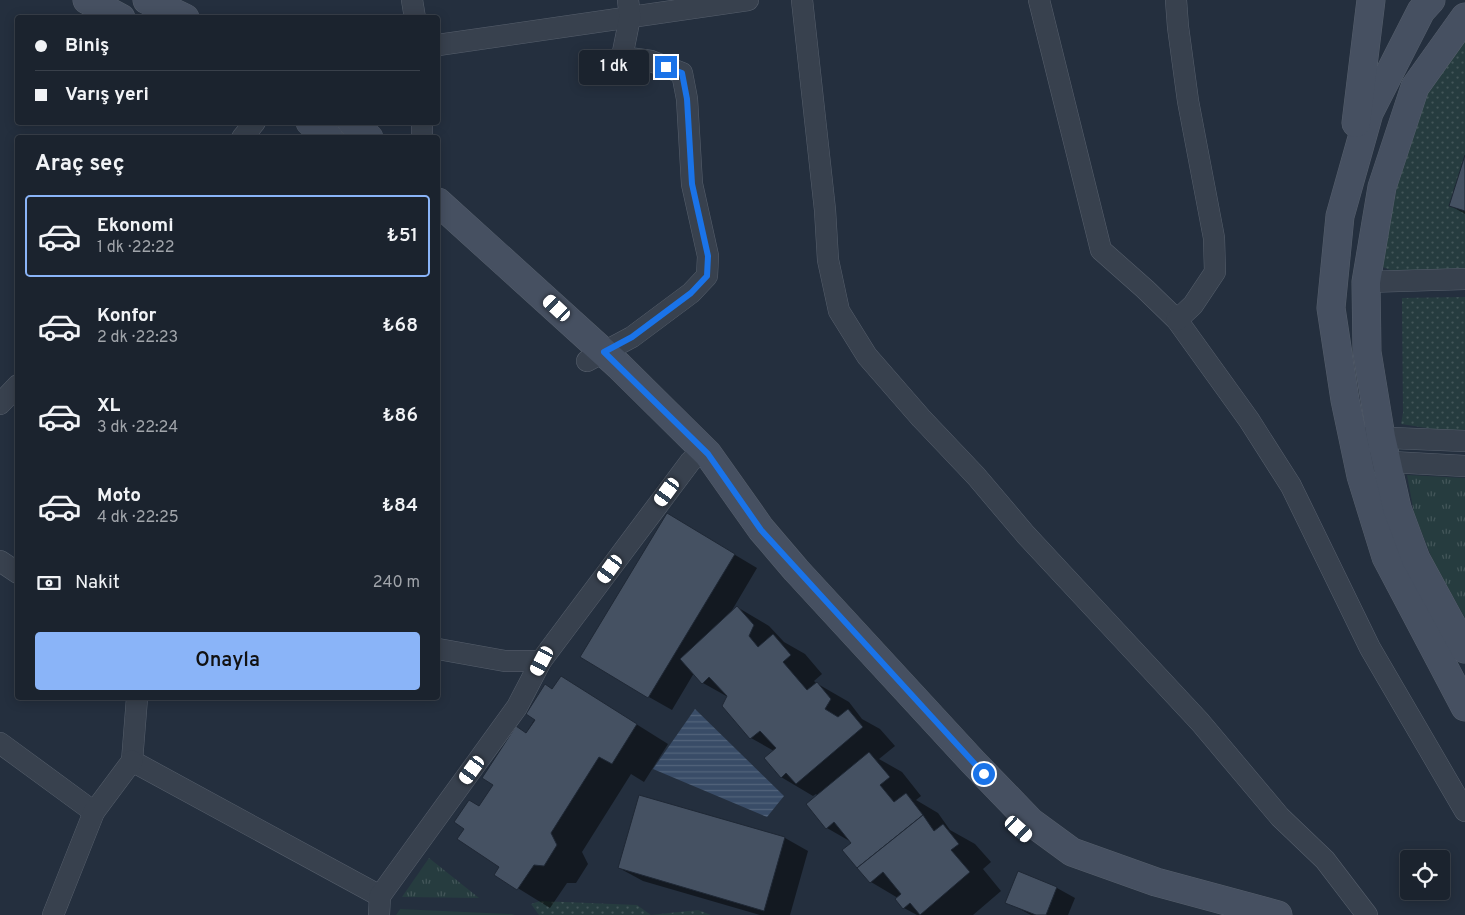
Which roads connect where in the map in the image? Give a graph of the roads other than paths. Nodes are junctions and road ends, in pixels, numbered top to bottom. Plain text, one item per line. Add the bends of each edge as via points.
1 (87, 0) edge
2 (147, 0) edge
3 (412, 0) edge
4 (748, 0) edge
5 (802, 0) edge
6 (1039, 0) edge
7 (1176, 0) edge
8 (1371, 0) edge
9 (1431, 0) edge
10 (629, 8) edge
11 (116, 15) edge
12 (179, 15) edge
13 (414, 15) edge
14 (1465, 16) edge
15 (440, 45) edge
16 (253, 125) edge
17 (314, 125) edge
18 (355, 125) edge
19 (244, 135) edge
20 (325, 135) edge
21 (366, 135) edge
22 (1349, 184) junction
23 (440, 204) edge
24 (440, 226) edge
25 (1465, 279) edge
26 (1366, 282) junction
27 (1177, 320) junction
28 (595, 356) junction
29 (15, 388) edge
30 (0, 404) edge
31 (1465, 441) edge
32 (1355, 449) junction
33 (1384, 449) junction
34 (696, 455) junction
35 (1465, 466) edge
36 (0, 561) edge
37 (15, 571) edge
38 (440, 649) edge
39 (1465, 649) edge
40 (542, 661) junction
41 (137, 700) edge
42 (1465, 707) edge
43 (0, 743) edge
44 (132, 761) junction
45 (1465, 811) edge
46 (94, 812) junction
47 (380, 905) edge
48 (57, 914) edge
49 (1218, 915) edge
50 (1278, 915) edge
51 (1367, 915) edge

1 - 11 street
2 - 12 street
3 - 13 street
4 - 10 street
5 - 51 street via 828,260 839,310 867,356 1026,535 1200,722 1280,817 1325,860
6 - 27 street via 1101,250
7 - 27 street via 1188,102 1214,238 1215,272 1193,305
8 - 22 street
9 - 22 street via 1421,11 1369,113
10 - 15 street
10 - 28 street via 622,57 651,61 682,73 687,99 692,184 708,256 707,276 691,293 653,322
14 - 26 street via 1415,87 1382,187
16 - 19 street
17 - 20 street
18 - 21 street
22 - 32 street via 1340,216 1331,308
23 - 28 street
24 - 28 street
25 - 26 street
26 - 33 street via 1367,352
27 - 45 street via 1292,486 1370,648
28 - 34 street
29 - 30 street
31 - 33 street
32 - 33 street
32 - 42 street via 1386,557
33 - 35 street
33 - 39 street via 1397,508 1416,559
34 - 40 street
34 - 49 street via 748,535 818,616 963,776 1040,848 1088,876
34 - 50 street via 708,454 761,530 796,570 1031,822 1072,852 1156,882
36 - 37 street
38 - 40 street via 504,661
40 - 47 street via 517,707
41 - 44 street
43 - 46 street
44 - 46 street
44 - 47 street
46 - 48 street

